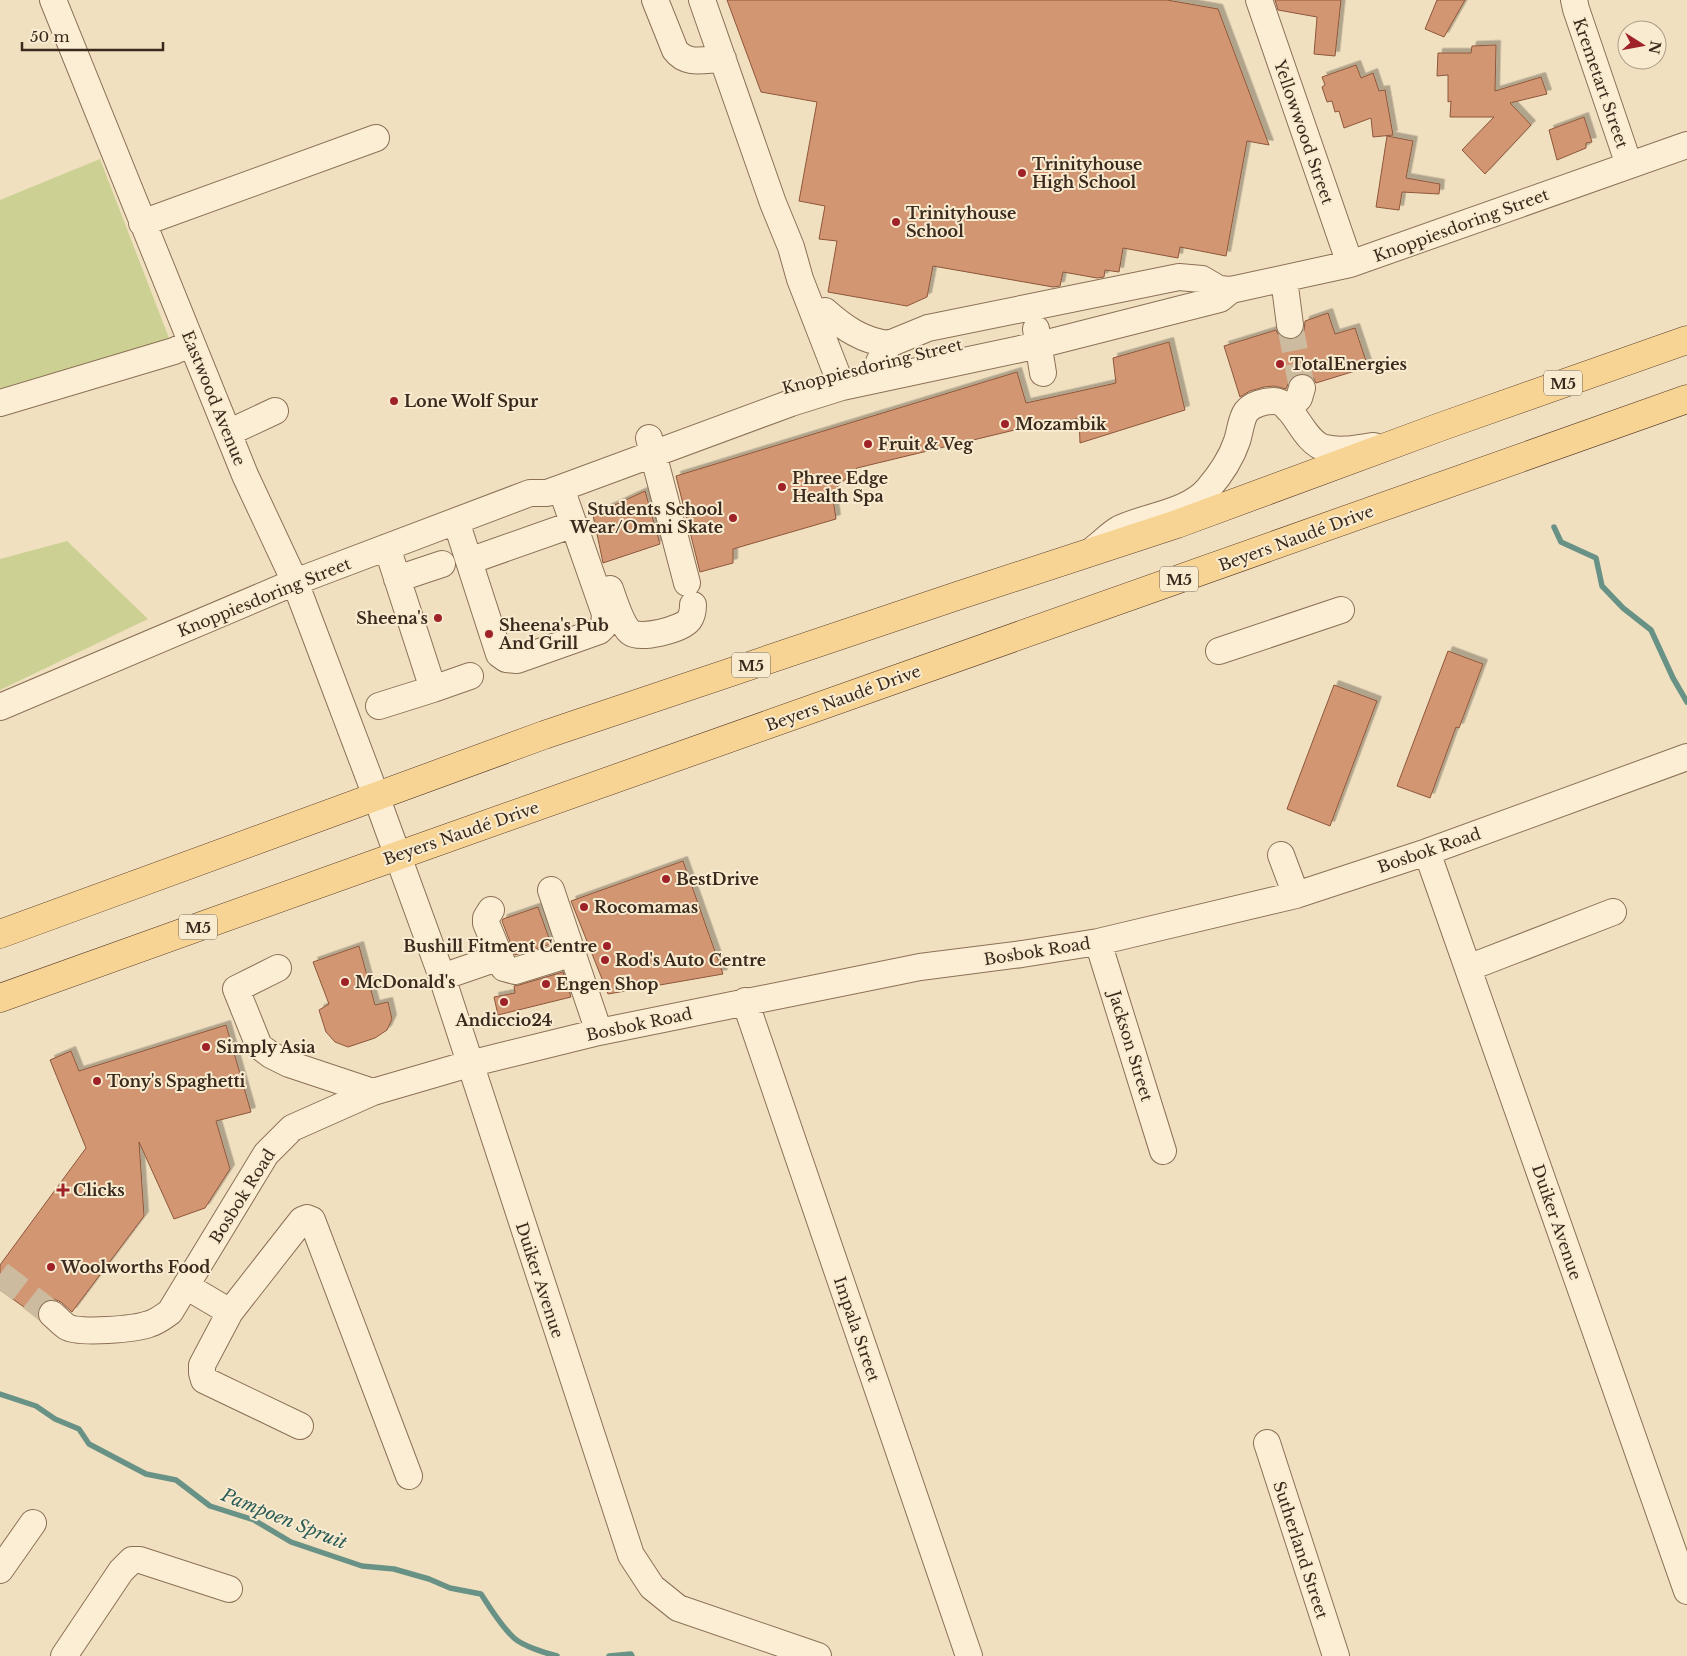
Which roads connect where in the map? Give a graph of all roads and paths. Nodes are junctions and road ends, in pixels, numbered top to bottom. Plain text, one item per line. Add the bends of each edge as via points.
1 (53, 0) edge
2 (655, 0) edge
3 (702, 0) edge
4 (1259, 0) edge
5 (1574, 0) edge
6 (723, 59) junction
7 (376, 138) dead end
8 (1687, 145) edge
9 (1629, 165) junction
10 (142, 223) junction
11 (791, 247) junction
12 (1350, 264) junction
13 (1284, 279) junction
14 (1225, 290) junction
15 (825, 311) junction
16 (1290, 325) tunnel mouth
17 (1037, 336) junction
18 (1687, 340) edge
19 (191, 343) junction
20 (884, 353) junction
21 (1043, 373) dead end
22 (845, 379) junction
23 (1687, 399) edge
24 (0, 403) edge
25 (275, 411) dead end
26 (228, 433) junction
27 (1396, 443) junction
28 (651, 446) junction
29 (561, 488) junction
30 (530, 493) junction
31 (456, 521) junction
32 (583, 531) junction
33 (387, 547) junction
34 (1091, 552) junction
35 (469, 561) junction
36 (442, 564) dead end
37 (397, 579) junction
38 (294, 582) junction
39 (1341, 610) dead end
40 (1220, 651) dead end
41 (470, 676) dead end
42 (433, 689) junction
43 (379, 706) dead end
44 (0, 707) edge
45 (1687, 757) edge
46 (376, 796) junction
47 (1427, 852) junction
48 (1281, 855) dead end
49 (397, 856) junction
50 (551, 890) dead end
51 (1296, 895) junction
52 (491, 910) dead end
53 (1613, 912) dead end
54 (0, 934) edge
55 (1098, 942) junction
56 (573, 953) junction
57 (500, 957) junction
58 (278, 968) dead end
59 (1468, 968) junction
60 (442, 977) junction
61 (0, 998) edge
62 (745, 1001) junction
63 (599, 1032) junction
64 (469, 1064) junction
65 (373, 1092) junction
66 (1163, 1151) dead end
67 (186, 1286) junction
68 (230, 1312) junction
69 (52, 1314) tunnel mouth
70 (300, 1426) dead end
71 (1267, 1443) dead end
72 (409, 1476) dead end
73 (33, 1523) dead end
74 (0, 1570) edge
75 (229, 1589) dead end
76 (1687, 1591) edge
77 (64, 1656) edge
78 (818, 1656) edge
79 (969, 1656) edge
80 (1336, 1656) edge

1 - 10 street, Eastwood Avenue
2 - 6 street via 680,56 693,61
3 - 6 street
4 - 12 street, Yellowwood Street
5 - 9 street, Kremetart Street
6 - 11 street via 772,203
7 - 10 street
8 - 9 street, Knoppiesdoring Street
9 - 12 street, Knoppiesdoring Street
10 - 19 street, Eastwood Avenue
11 - 15 street via 812,274
11 - 22 street via 800,279
12 - 13 street, Knoppiesdoring Street
13 - 14 street, Knoppiesdoring Street
13 - 16 street
14 - 17 street, Knoppiesdoring Street via 1220,299
14 - 20 street via 1202,279 1179,277 928,328
15 - 20 street via 857,335 879,343
15 - 22 street
17 - 20 street, Knoppiesdoring Street
17 - 21 street
17 - 22 street, Knoppiesdoring Street
18 - 27 main road, M5
19 - 24 street via 174,351
19 - 26 street, Eastwood Avenue
20 - 22 street, Knoppiesdoring Street
22 - 28 street, Knoppiesdoring Street via 785,387
23 - 49 main road, Beyers Naudé Drive / M5
25 - 26 street
26 - 38 street, Eastwood Avenue
27 - 34 main road, M5 via 1177,524
27 - 34 street via 1348,450 1324,448 1308,437 1295,398 1252,407 1245,414 1228,461 1205,493 1170,511 1117,530
28 - 29 street, Knoppiesdoring Street
28 - 30 street, Knoppiesdoring Street via 576,465 542,480
28 - 32 street via 690,594 690,619 678,627 646,636 629,631
29 - 30 street, Knoppiesdoring Street via 547,493
29 - 32 street
30 - 31 street, Knoppiesdoring Street
31 - 33 street, Knoppiesdoring Street
31 - 35 street
32 - 35 street
32 - 35 street via 605,614 604,626 599,631 517,660 506,659 499,654
33 - 37 street
33 - 38 street, Knoppiesdoring Street
34 - 46 main road, M5 via 553,732
36 - 37 street
37 - 42 street
38 - 44 street, Knoppiesdoring Street
38 - 46 street, Eastwood Avenue
39 - 40 street
41 - 42 street
42 - 43 street
45 - 47 street, Bosbok Road
46 - 49 street, Duiker Avenue
46 - 54 main road, M5
47 - 51 street, Bosbok Road
47 - 59 street, Duiker Avenue
48 - 51 street
49 - 60 street, Duiker Avenue
49 - 61 main road, Beyers Naudé Drive / M5
50 - 56 street
51 - 55 street, Bosbok Road
52 - 57 street via 486,923
53 - 59 street
55 - 62 street, Bosbok Road via 920,967
55 - 66 street, Jackson Street
56 - 57 street via 516,971 504,968
56 - 63 street
57 - 60 street
58 - 65 street via 236,988 259,1046 289,1064
59 - 76 street, Duiker Avenue
60 - 64 street, Duiker Avenue
62 - 63 street, Bosbok Road
62 - 79 street, Impala Street
63 - 64 street, Bosbok Road
64 - 65 street, Bosbok Road
64 - 78 street, Duiker Avenue via 631,1555 641,1573 652,1587 678,1608
65 - 67 street, Bosbok Road via 292,1128 280,1138 266,1154
67 - 68 street
67 - 69 street, Bosbok Road via 170,1312 150,1324 131,1328 79,1330 67,1327
68 - 70 street via 202,1365 204,1380
68 - 72 street via 302,1220 312,1220
71 - 80 street, Sutherland Street
73 - 74 street
75 - 77 street via 132,1560 120,1571

